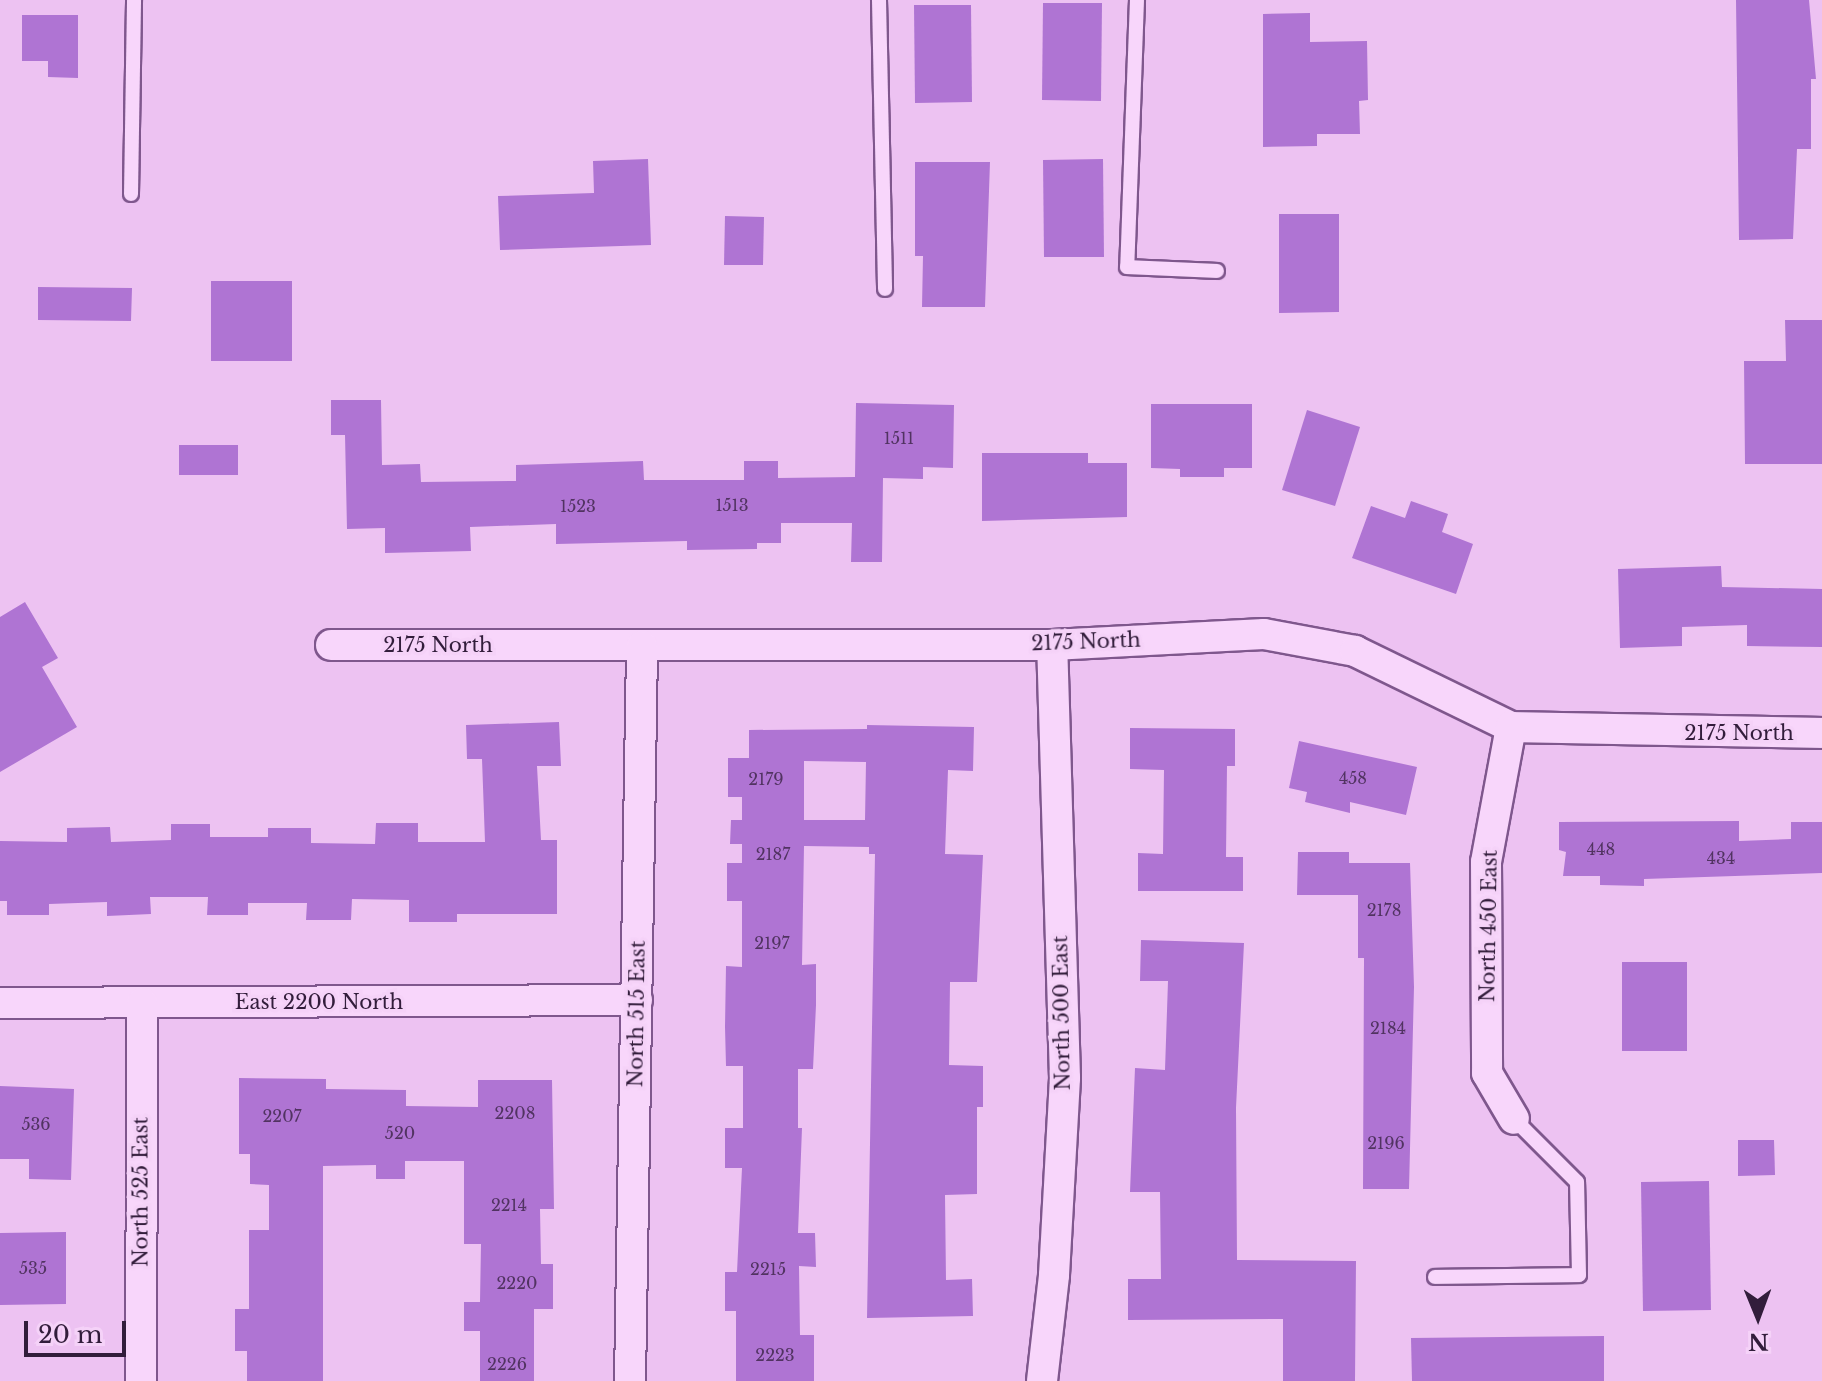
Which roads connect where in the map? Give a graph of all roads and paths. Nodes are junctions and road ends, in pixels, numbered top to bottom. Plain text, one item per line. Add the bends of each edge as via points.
1 (134, 0) edge
2 (879, 0) edge
3 (1137, 0) edge
4 (131, 194) dead end
5 (1217, 271) dead end
6 (885, 289) dead end
7 (331, 645) dead end
8 (1052, 645) junction
9 (642, 646) junction
10 (1511, 727) junction
11 (1822, 733) edge
12 (637, 1000) junction
13 (0, 1003) edge
14 (142, 1003) junction
15 (1514, 1119) joint
16 (1435, 1277) dead end
17 (141, 1381) edge
18 (630, 1381) edge
19 (1042, 1381) edge

1 - 4 lane
2 - 6 lane
3 - 5 lane via 1127,267
7 - 9 street, 2175 North
8 - 9 street, 2175 North
8 - 10 street, 2175 North via 1264,634 1355,651
8 - 19 street, North 500 East via 1065,1078
9 - 12 street, North 515 East
10 - 11 street, 2175 North
10 - 15 street, North 450 East via 1486,862 1487,1073
12 - 14 street, East 2200 North
12 - 18 street, North 515 East
13 - 14 street, East 2200 North
14 - 17 street, North 525 East
15 - 16 lane via 1577,1182 1579,1275

